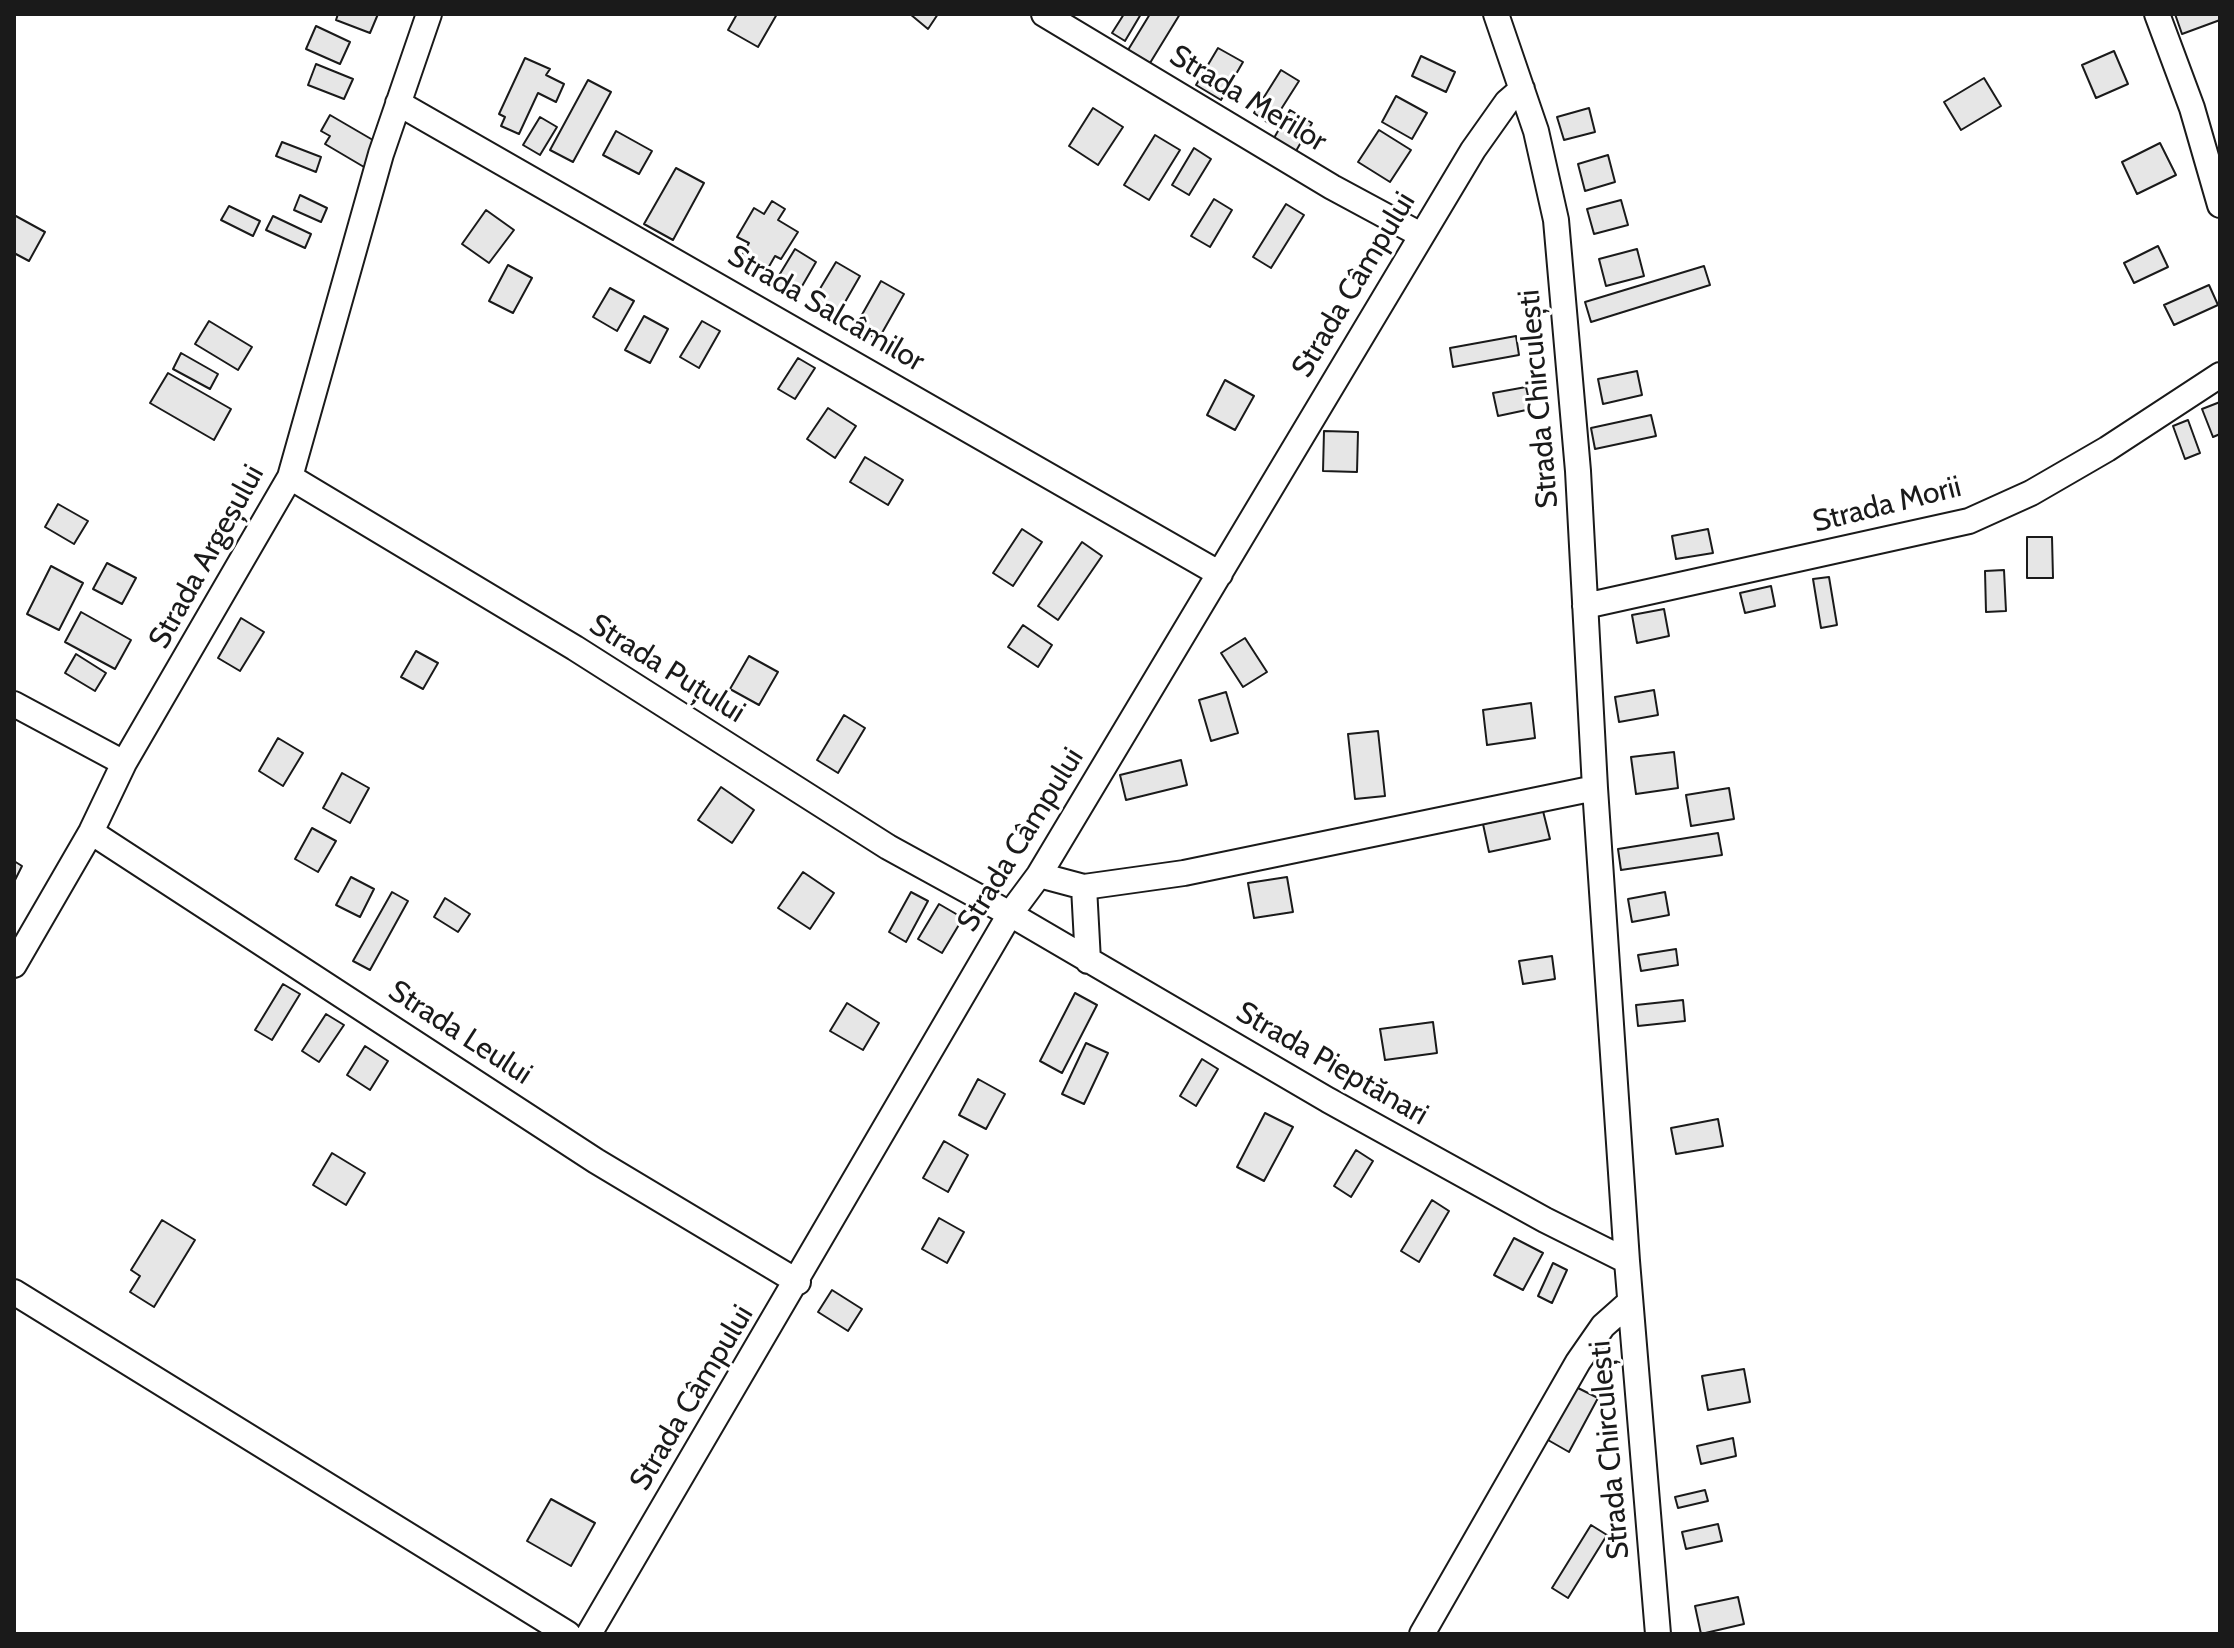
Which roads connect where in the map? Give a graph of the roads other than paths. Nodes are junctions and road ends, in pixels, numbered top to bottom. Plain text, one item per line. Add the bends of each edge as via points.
1 (429, 14) edge
2 (1044, 14) edge
3 (1496, 14) edge
4 (2157, 14) edge
5 (1522, 89) junction
6 (398, 103) junction
7 (2220, 205) edge
8 (1421, 235) junction
9 (2220, 375) edge
10 (290, 477) junction
11 (1220, 574) junction
12 (1585, 606) junction
13 (14, 704) edge
14 (124, 763) junction
15 (1595, 788) junction
16 (91, 832) junction
17 (1039, 875) junction
18 (1084, 887) junction
19 (1010, 914) junction
20 (1088, 961) junction
21 (14, 965) edge
22 (1627, 1261) junction
23 (798, 1282) junction
24 (14, 1292) edge
25 (1630, 1302) junction
26 (568, 1634) edge
27 (589, 1634) edge
28 (1422, 1634) edge
29 (1658, 1634) edge

1 - 6 street, Strada Argeșului
2 - 8 street, Strada Merilor
3 - 5 street, Strada Chirculești
4 - 7 street
5 - 8 street, Strada Câmpului via 1473,150
5 - 12 street, Strada Chirculești via 1549,175 1556,220
6 - 10 street, Strada Argeșului
6 - 11 street, Strada Salcâmilor
8 - 11 street, Strada Câmpului
9 - 12 street, Strada Morii via 2107,449 1969,521
10 - 14 street, Strada Argeșului
10 - 19 street, Strada Puțului via 575,648 888,847
11 - 17 street, Strada Câmpului
12 - 15 street, Strada Chirculești
13 - 14 street
14 - 16 street, Strada Argeșului
15 - 18 street via 1184,873
15 - 22 street, Strada Chirculești
16 - 21 street, Strada Argeșului
16 - 23 street, Strada Leului via 596,1161
17 - 18 street
17 - 19 street, Strada Câmpului
18 - 20 street
19 - 20 street, Strada Pieptănari
19 - 23 street, Strada Câmpului
20 - 22 street, Strada Pieptănari via 1328,1100
22 - 25 street, Strada Chirculești
23 - 27 street, Strada Câmpului
24 - 26 street
25 - 28 street via 1603,1326 1578,1362
25 - 29 street, Strada Chirculești

